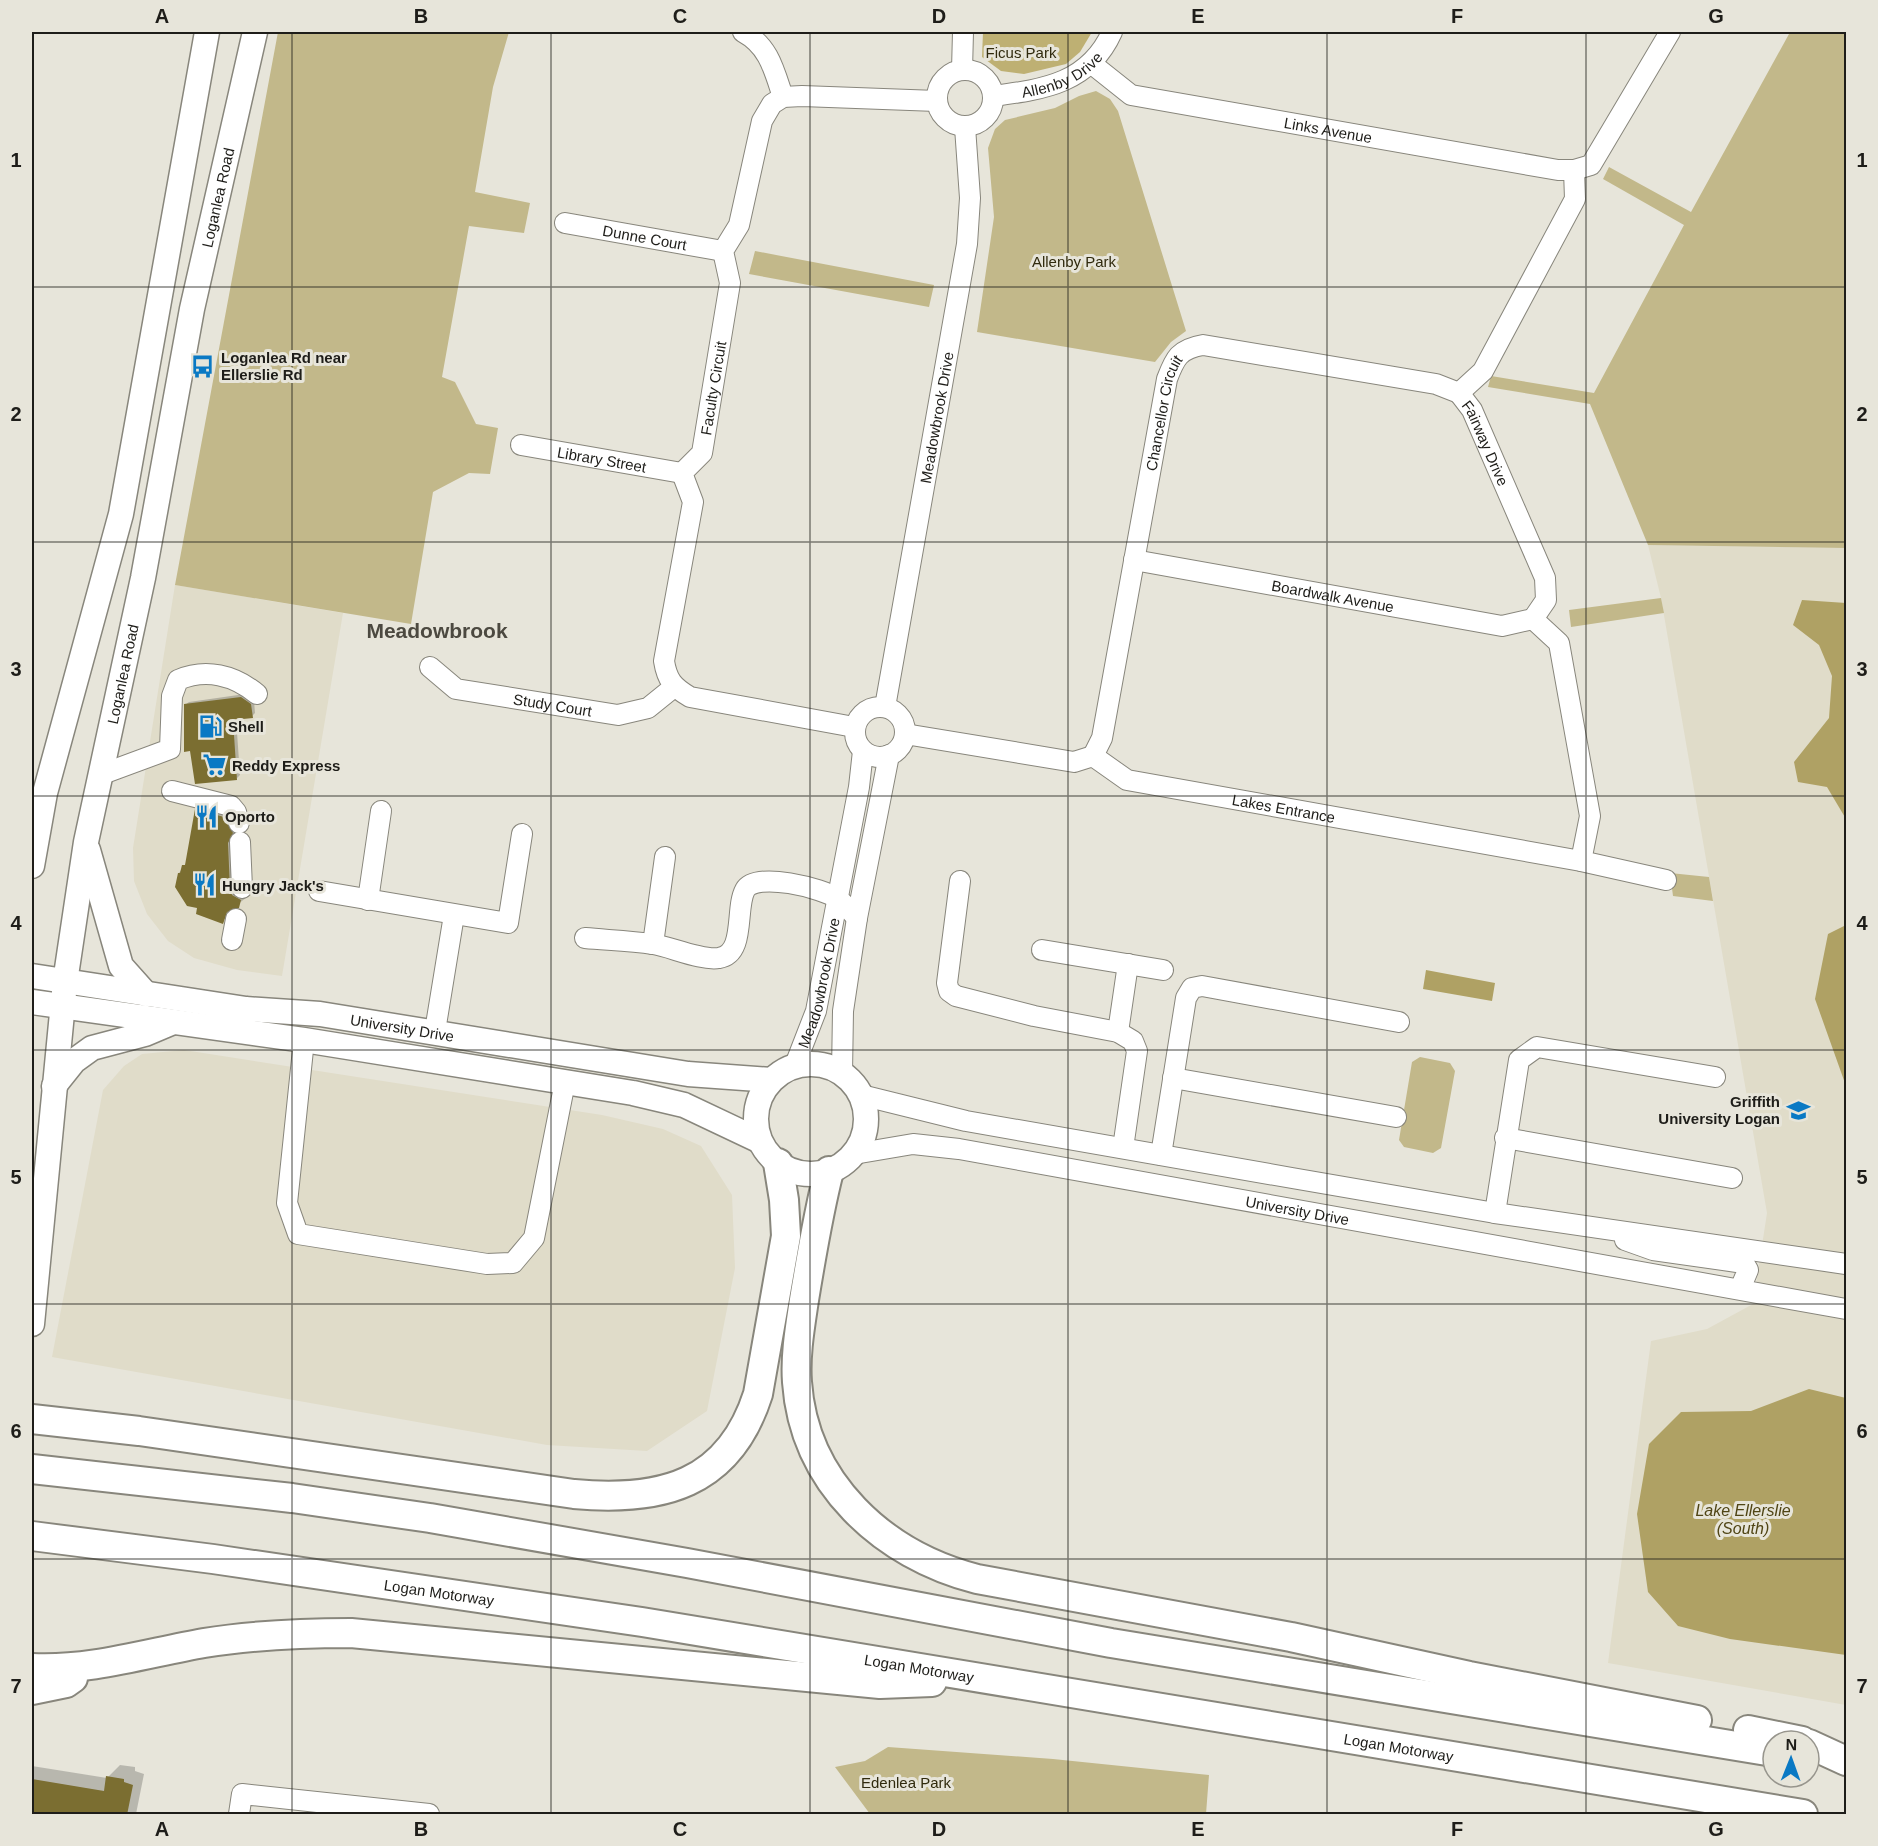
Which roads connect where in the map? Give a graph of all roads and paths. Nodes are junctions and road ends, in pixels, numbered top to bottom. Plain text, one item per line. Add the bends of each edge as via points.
1 (207, 32) edge
2 (255, 32) edge
3 (743, 32) edge
4 (963, 32) edge
5 (1112, 32) edge
6 (1670, 32) edge
7 (1092, 64) junction
8 (962, 69) junction
9 (994, 96) junction
10 (783, 97) junction
11 (937, 101) junction
12 (965, 127) junction
13 (1574, 170) junction
14 (565, 223) dead end
15 (723, 251) junction
16 (1459, 393) junction
17 (521, 446) dead end
18 (682, 472) junction
19 (1134, 560) junction
20 (1533, 619) junction
21 (430, 667) dead end
22 (674, 687) junction
23 (257, 694) dead end
24 (885, 707) junction
25 (854, 727) junction
26 (905, 734) junction
27 (863, 751) junction
28 (889, 755) junction
29 (1093, 756) junction
30 (100, 775) junction
31 (172, 790) dead end
32 (381, 811) dead end
33 (522, 834) dead end
34 (86, 842) junction
35 (665, 857) dead end
36 (1581, 861) junction
37 (32, 866) edge
38 (1666, 880) dead end
39 (960, 881) dead end
40 (319, 891) dead end
41 (837, 898) junction
42 (368, 900) junction
43 (454, 915) junction
44 (857, 918) junction
45 (585, 939) dead end
46 (232, 940) dead end
47 (653, 944) junction
48 (1042, 950) dead end
49 (1128, 964) junction
50 (1163, 970) dead end
51 (32, 976) edge
52 (65, 982) junction
53 (146, 994) junction
54 (32, 1002) edge
55 (63, 1006) junction
56 (1399, 1022) dead end
57 (171, 1023) junction
58 (435, 1031) junction
59 (1118, 1032) junction
60 (304, 1040) junction
61 (795, 1065) junction
62 (842, 1073) junction
63 (1715, 1077) dead end
64 (1173, 1078) junction
65 (771, 1080) junction
66 (565, 1082) junction
67 (54, 1086) junction
68 (861, 1095) junction
69 (1396, 1117) dead end
70 (1505, 1138) junction
71 (760, 1142) junction
72 (1123, 1148) junction
73 (854, 1154) junction
74 (1161, 1155) junction
75 (778, 1163) junction
76 (829, 1171) junction
77 (1732, 1178) dead end
78 (1495, 1213) junction
79 (1595, 1227) junction
80 (1846, 1264) edge
81 (1740, 1289) junction
82 (1846, 1309) edge
83 (32, 1324) edge
84 (39, 1420) edge
85 (35, 1469) edge
86 (32, 1536) edge
87 (89, 1666) junction
88 (32, 1668) edge
89 (988, 1679) junction
90 (32, 1690) edge
91 (1761, 1733) edge
92 (1761, 1750) edge
93 (1821, 1750) edge
94 (1821, 1760) edge
95 (1846, 1763) edge
96 (239, 1815) edge
97 (429, 1815) edge
98 (1803, 1815) edge

1 - 37 main road via 122,514 48,781
2 - 30 main road, Loganlea Road via 192,309 143,578
3 - 10 street via 757,39 771,58
4 - 8 street
5 - 7 street, Allenby Drive
6 - 13 street via 1591,165
7 - 9 street, Allenby Drive via 1070,79
7 - 13 street, Links Avenue via 1131,95
8 - 9 street via 980,73
8 - 11 street via 940,84
9 - 12 street via 993,106 982,121
10 - 11 street
10 - 15 street via 772,104 762,120 740,225
11 - 12 street via 949,122
12 - 24 street, Meadowbrook Drive via 970,198 967,244
13 - 16 street, Fairway Drive via 1575,199 1483,371
14 - 15 street, Dunne Court
15 - 18 street, Faculty Circuit via 730,283 702,453
16 - 19 street, Chancellor Circuit via 1436,384 1203,345 1187,347 1175,360 1167,379
16 - 20 street, Fairway Drive via 1472,410 1545,578 1546,600
17 - 18 street, Library Street
18 - 22 street via 693,502 664,661 667,678
19 - 20 street, Boardwalk Avenue via 1502,626
19 - 29 street, Chancellor Circuit via 1102,738
20 - 36 street via 1559,643 1590,816
21 - 22 street, Study Court via 456,689 618,715 648,708
22 - 25 street via 690,698
23 - 30 street via 242,681 208,673 178,680 172,696 170,749
24 - 25 street via 876,706 862,713
24 - 26 street via 902,719
25 - 27 street, Meadowbrook Drive via 854,736
26 - 28 street, Meadowbrook Drive via 898,749
26 - 29 street via 1074,762
27 - 28 street via 872,756
27 - 41 street, Meadowbrook Drive
28 - 44 street, Meadowbrook Drive
29 - 36 street, Lakes Entrance via 1127,780
30 - 34 main road, Loganlea Road
31 - 46 street via 231,806 236,812 239,903
32 - 42 street
33 - 43 street via 508,923
34 - 52 main road, Loganlea Road
34 - 53 main road via 121,966
35 - 47 street
36 - 38 street, Lakes Entrance
39 - 59 street via 949,991 1035,1016
40 - 42 street
41 - 44 street, Meadowbrook Drive
41 - 47 street via 814,889 753,881 741,900 735,945 729,955 718,959
41 - 61 street, Meadowbrook Drive via 816,1011
42 - 43 street
43 - 58 street
44 - 62 street, Meadowbrook Drive via 843,1011
45 - 47 street
48 - 49 street
49 - 50 street
49 - 59 street
51 - 52 main road, University Drive
52 - 53 main road, University Drive
52 - 55 main road, Loganlea Road
53 - 58 main road, University Drive
54 - 55 main road, University Drive
55 - 57 main road, University Drive
55 - 67 main road, Loganlea Road
56 - 64 street via 1202,986 1192,988 1186,998
57 - 60 main road, University Drive
57 - 67 main road via 92,1048 74,1061
58 - 65 main road, University Drive via 687,1074
59 - 72 street via 1133,1041 1137,1052
60 - 66 main road, University Drive
60 - 66 street via 287,1203 298,1234 334,1240 487,1264 513,1263 534,1238
61 - 62 main road via 811,1063
61 - 65 main road
62 - 68 main road
63 - 70 street via 1537,1047 1519,1060
64 - 69 street
64 - 74 street
65 - 71 main road via 756,1109
66 - 71 main road, University Drive via 684,1105
67 - 83 main road, Loganlea Road
68 - 72 street, University Drive via 966,1121
68 - 73 main road via 866,1126
70 - 77 street
70 - 78 street
71 - 75 main road
72 - 74 street, University Drive
73 - 76 main road
73 - 81 street, University Drive via 913,1144 959,1149
74 - 78 street, University Drive
75 - 76 main road via 811,1174
75 - 84 highway via 786,1236 751,1416 721,1458 672,1488 640,1496 574,1494
76 - 91 highway via 799,1334 797,1382 802,1413 820,1461 841,1495 859,1516 906,1552 957,1574
78 - 79 street, University Drive
79 - 80 street, University Drive
79 - 81 street, University Drive via 1653,1250 1744,1263 1748,1270
81 - 82 street, University Drive
85 - 92 highway via 430,1518 1111,1643
86 - 89 highway, Logan Motorway via 501,1600
87 - 88 highway
87 - 89 highway via 217,1641 351,1633 880,1684
87 - 90 highway via 66,1683
89 - 98 highway, Logan Motorway
93 - 95 highway
94 - 95 highway
96 - 97 street via 242,1794

